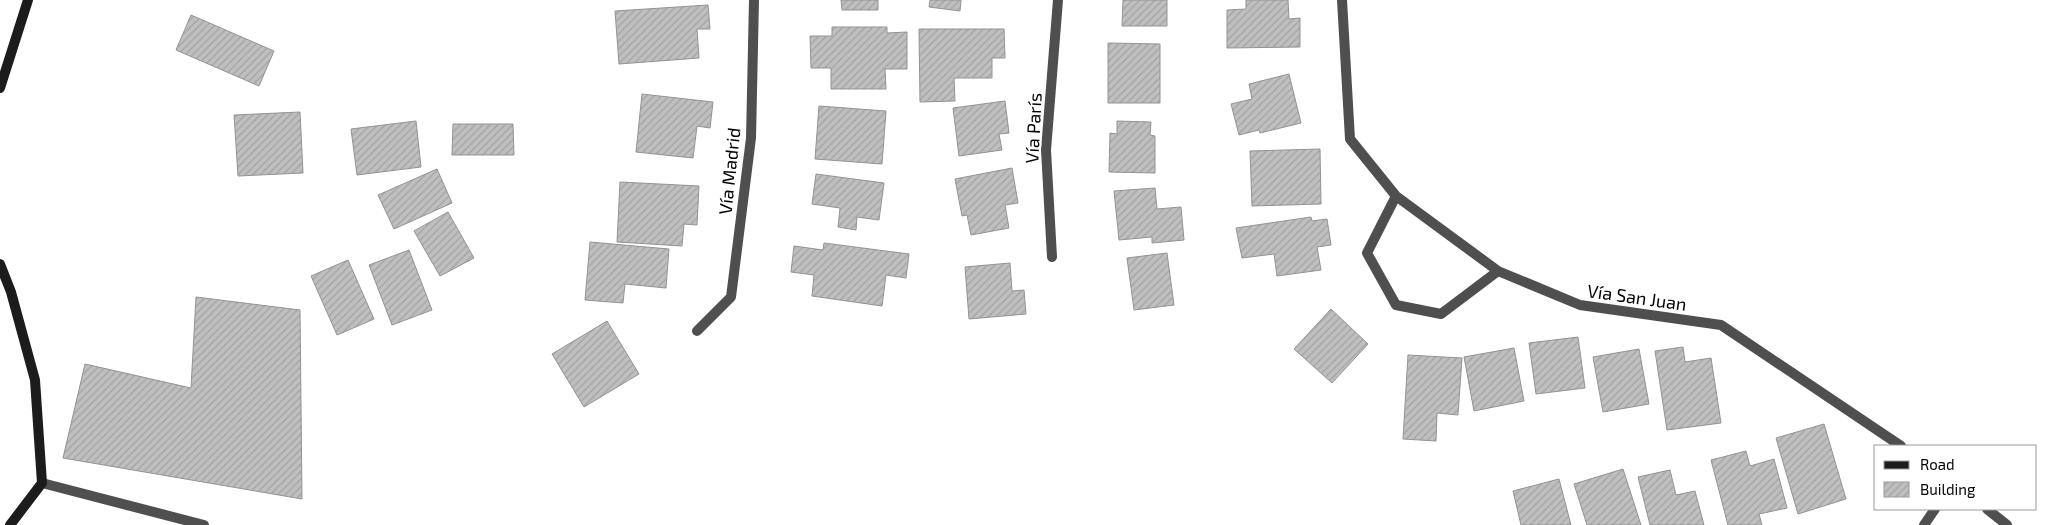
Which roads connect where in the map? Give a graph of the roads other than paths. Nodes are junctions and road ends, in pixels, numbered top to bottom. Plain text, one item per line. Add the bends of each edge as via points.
1 (28, 0) edge
2 (754, 0) edge
3 (1058, 0) edge
4 (1342, 0) edge
5 (0, 88) edge
6 (1396, 196) junction
7 (1052, 257) dead end
8 (0, 264) edge
9 (1498, 271) junction
10 (697, 330) dead end
11 (1900, 445) edge
12 (42, 483) junction
13 (1934, 510) edge
14 (1988, 510) edge
15 (10, 525) edge
16 (204, 525) edge
17 (1924, 525) edge
18 (2007, 525) edge

1 - 5 main road
2 - 10 street, Vía Madrid via 751,138 731,296
3 - 7 street, Vía París via 1046,150
4 - 6 street, Vía San Juan via 1350,139
6 - 9 street, Vía San Juan
6 - 9 street via 1367,253 1396,306 1442,314
8 - 12 main road via 35,380
9 - 11 street, Vía San Juan via 1580,305 1721,325
12 - 15 main road
12 - 16 street
13 - 17 street
14 - 18 street

